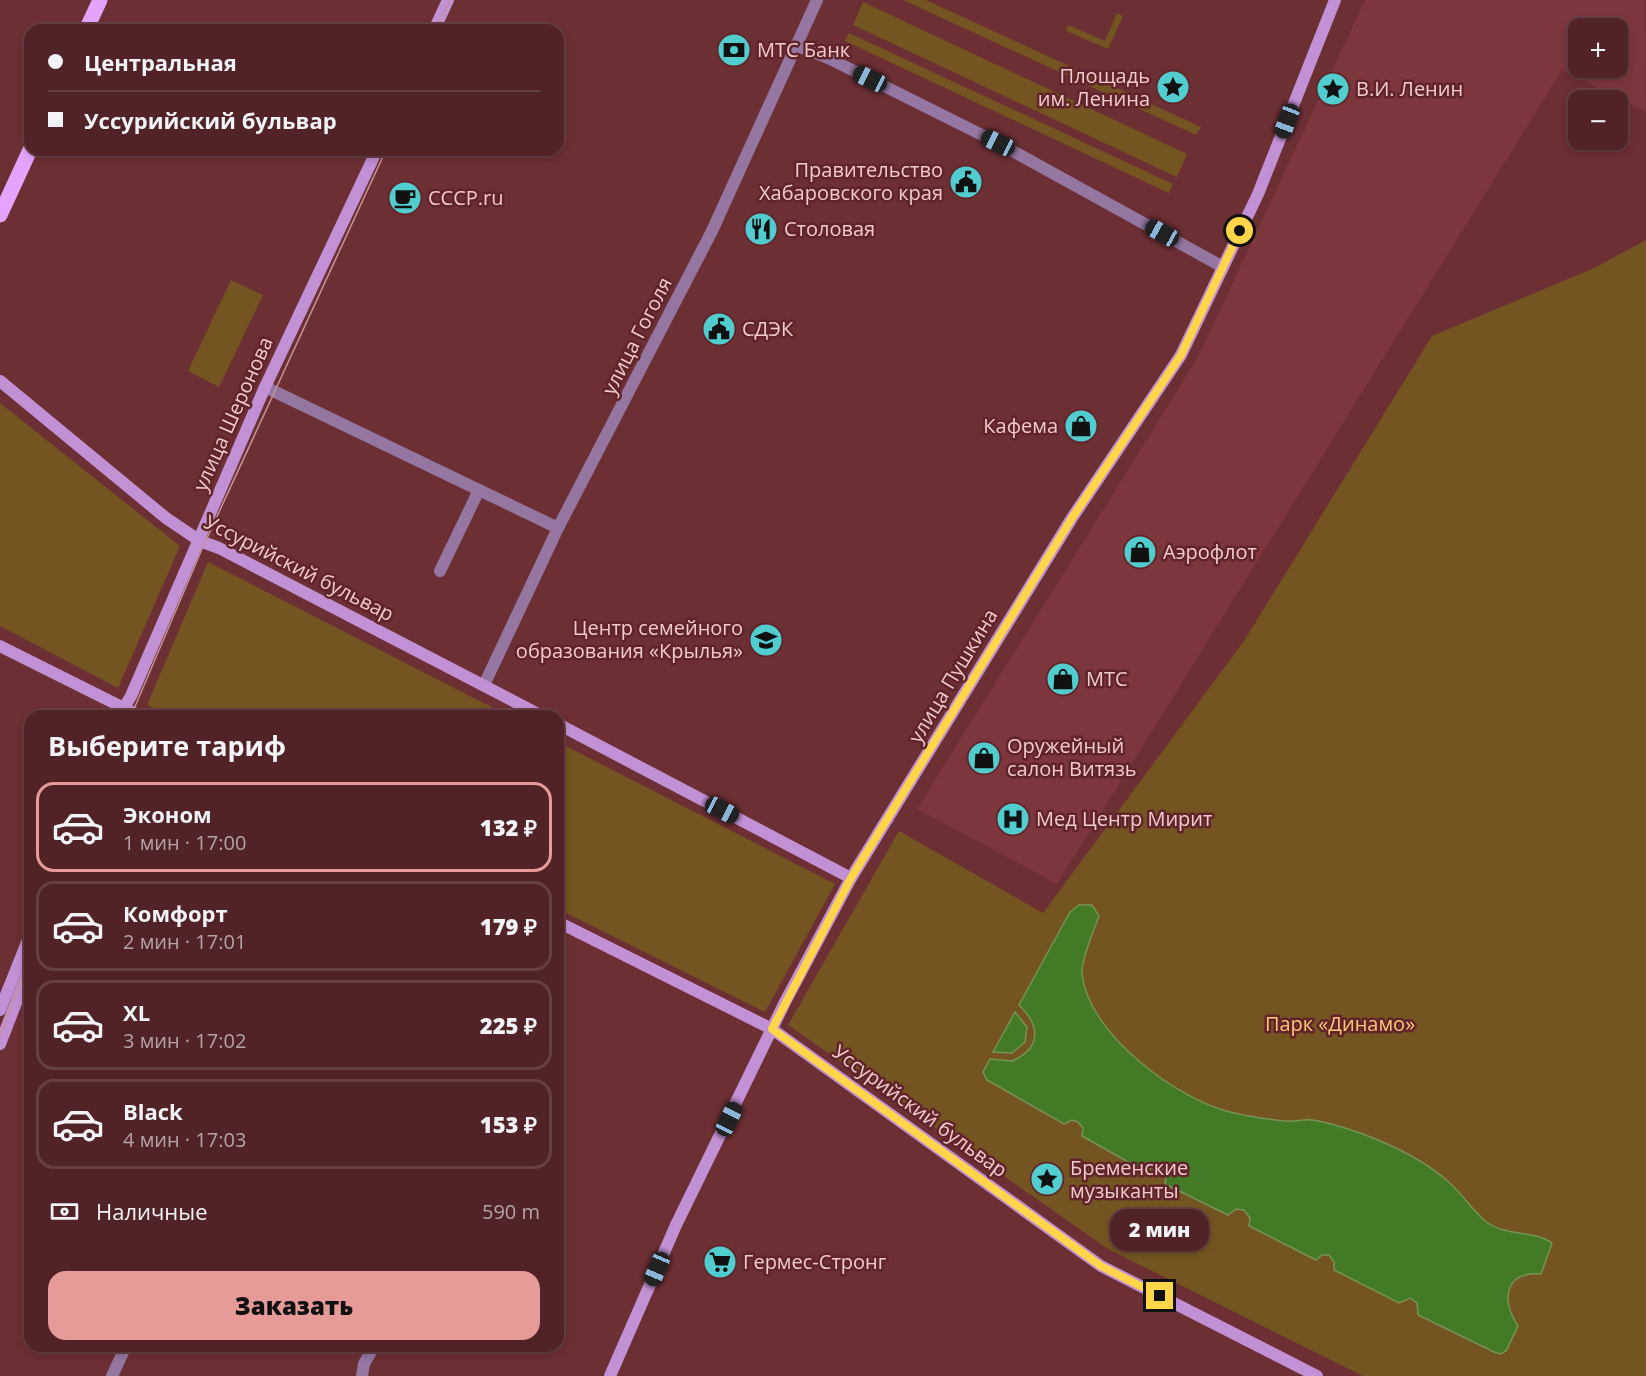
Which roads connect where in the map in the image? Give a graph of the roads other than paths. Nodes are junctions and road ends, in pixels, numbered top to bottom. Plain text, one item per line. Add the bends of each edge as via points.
1 (100, 0) edge
2 (448, 0) edge
3 (817, 0) edge
4 (1335, 0) edge
5 (89, 24) edge
6 (437, 24) edge
7 (797, 46) junction
8 (27, 156) edge
9 (374, 156) edge
10 (0, 215) edge
11 (1223, 267) junction
12 (0, 381) edge
13 (265, 387) junction
14 (479, 490) junction
15 (558, 528) junction
16 (199, 540) junction
17 (440, 571) dead end
18 (0, 646) edge
19 (484, 685) junction
20 (122, 710) edge
21 (128, 710) edge
22 (531, 710) edge
23 (564, 727) edge
24 (851, 878) junction
25 (564, 925) edge
26 (24, 950) edge
27 (24, 982) edge
28 (0, 1010) edge
29 (772, 1029) junction
30 (0, 1044) edge
31 (123, 1352) edge
32 (371, 1352) edge
33 (112, 1376) edge
34 (362, 1376) edge
35 (610, 1376) edge
36 (1317, 1376) edge

1 - 5 main road
2 - 6 street
3 - 7 street, улица Гоголя
4 - 11 street, улица Пушкина via 1258,194
7 - 11 street via 998,143
7 - 15 street, улица Гоголя via 671,314
8 - 10 main road
9 - 13 street, улица Шеронова
11 - 24 street, улица Пушкина via 1181,355 1072,518
12 - 16 street, Уссурийский бульвар via 166,518
13 - 14 street
13 - 16 street, улица Шеронова
14 - 15 street
14 - 17 street
15 - 19 street, улица Гоголя
16 - 19 street, Уссурийский бульвар
16 - 21 street, улица Шеронова via 130,696
18 - 20 street
19 - 22 street, Уссурийский бульвар
23 - 24 street
24 - 29 street, улица Пушкина
25 - 29 street, Уссурийский бульвар
26 - 28 street
27 - 30 street
29 - 35 street, улица Пушкина via 676,1225
29 - 36 street, Уссурийский бульвар via 1101,1266
31 - 33 street
32 - 34 street

